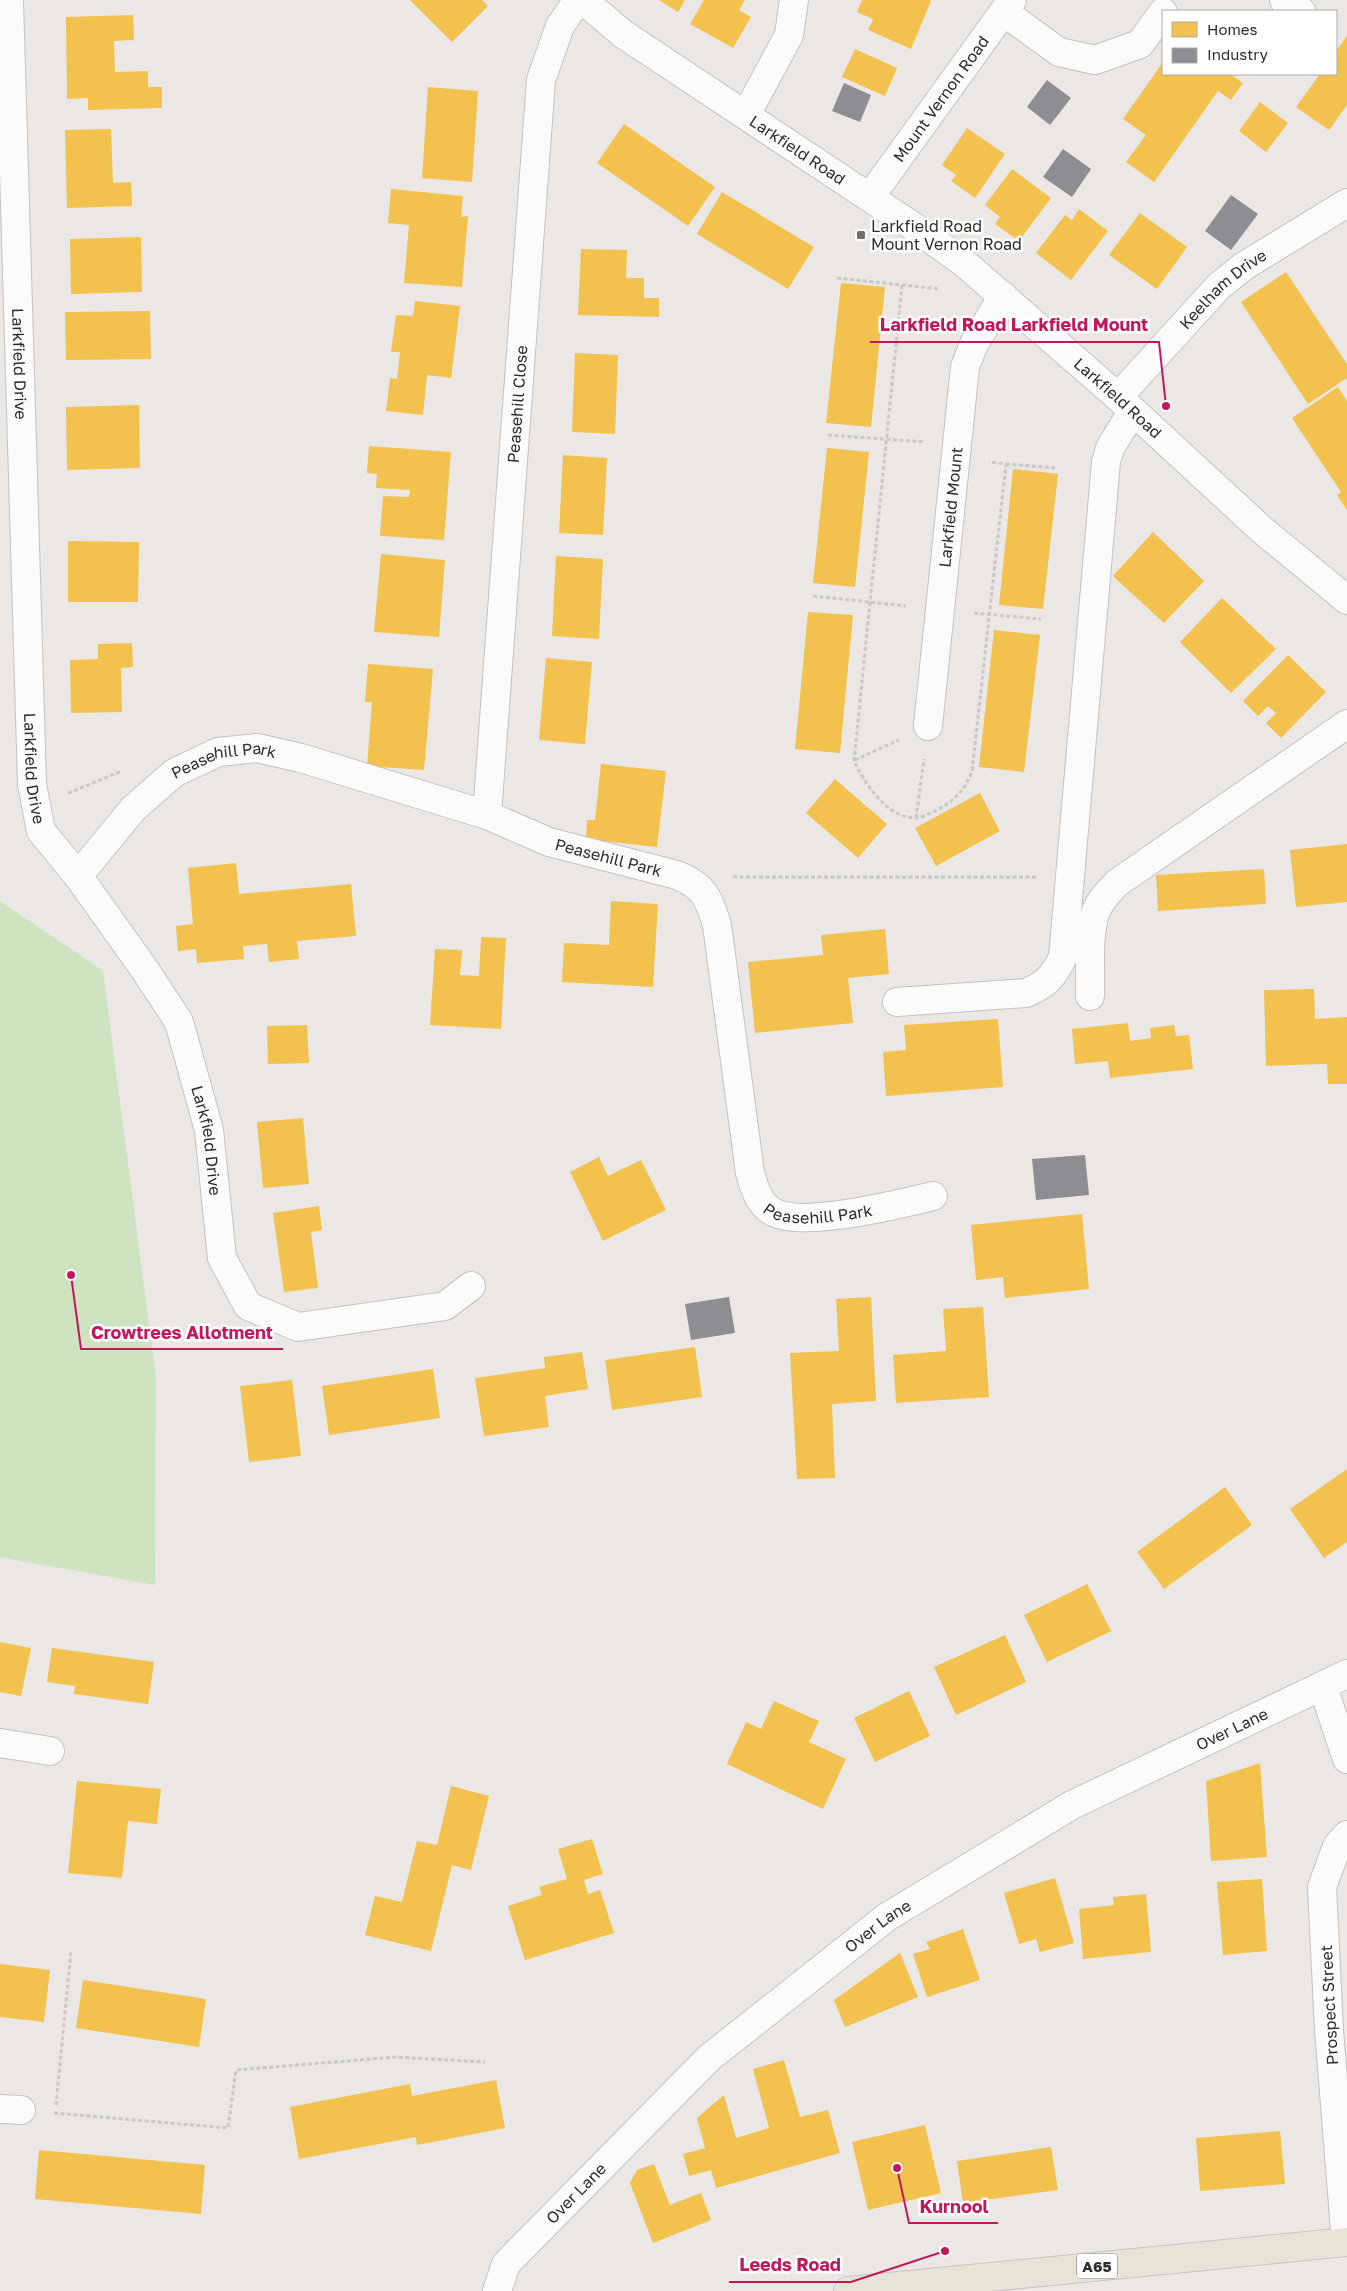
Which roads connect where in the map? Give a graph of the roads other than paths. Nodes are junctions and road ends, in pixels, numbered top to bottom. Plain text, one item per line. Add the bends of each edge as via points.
1 (9, 0) edge
2 (578, 0) edge
3 (583, 0) edge
4 (794, 0) edge
5 (1284, 0) edge
6 (1008, 6) edge
7 (1299, 10) edge
8 (1162, 15) edge
9 (746, 115) junction
10 (870, 197) junction
11 (1347, 203) edge
12 (1003, 296) junction
13 (8, 304) edge
14 (1125, 405) junction
15 (1347, 600) edge
16 (1347, 724) edge
17 (928, 726) road end
18 (487, 815) junction
19 (78, 876) junction
20 (1090, 996) dead end
21 (897, 1002) dead end
22 (933, 1196) dead end
23 (471, 1286) dead end
24 (1347, 1674) edge
25 (1323, 1686) junction
26 (0, 1743) edge
27 (50, 1751) dead end
28 (1347, 1759) edge
29 (1347, 1834) edge
30 (1347, 2242) edge
31 (497, 2291) edge
32 (848, 2291) edge

1 - 13 street, Larkfield Drive
2 - 18 street, Peasehill Close via 560,26 541,80
3 - 9 street, Larkfield Road via 623,34
4 - 9 street via 789,34
5 - 7 street
6 - 8 street via 1059,52 1095,60 1140,44
6 - 10 street, Mount Vernon Road
9 - 10 street, Larkfield Road
10 - 12 street, Larkfield Road via 963,262
11 - 14 street, Keelham Drive via 1244,266 1219,286
12 - 14 street, Larkfield Road
12 - 17 street, Larkfield Mount via 974,344 966,367
13 - 19 street, Larkfield Drive via 32,784 41,831
14 - 15 street, Larkfield Road via 1261,530
14 - 21 street, Keelham Drive via 1106,462 1063,957 1055,973 1042,986 1026,993
16 - 20 street via 1117,883 1104,896 1092,926
18 - 19 street, Peasehill Park via 302,758 257,748 218,752 174,773 133,809
18 - 22 street, Peasehill Park via 549,842 677,875 692,881 704,892 717,925 750,1173 757,1194 768,1209 782,1216 804,1217 881,1209
19 - 23 street, Larkfield Drive via 179,1022 210,1130 222,1258 248,1306 298,1327 445,1306
24 - 25 street, Over Lane
25 - 28 street
25 - 31 street, Over Lane via 1072,1805 887,1917 709,2058 506,2264
26 - 27 street
29 - 30 street, Prospect Street via 1336,1846 1322,1887 1329,2030
30 - 32 main road, A65

